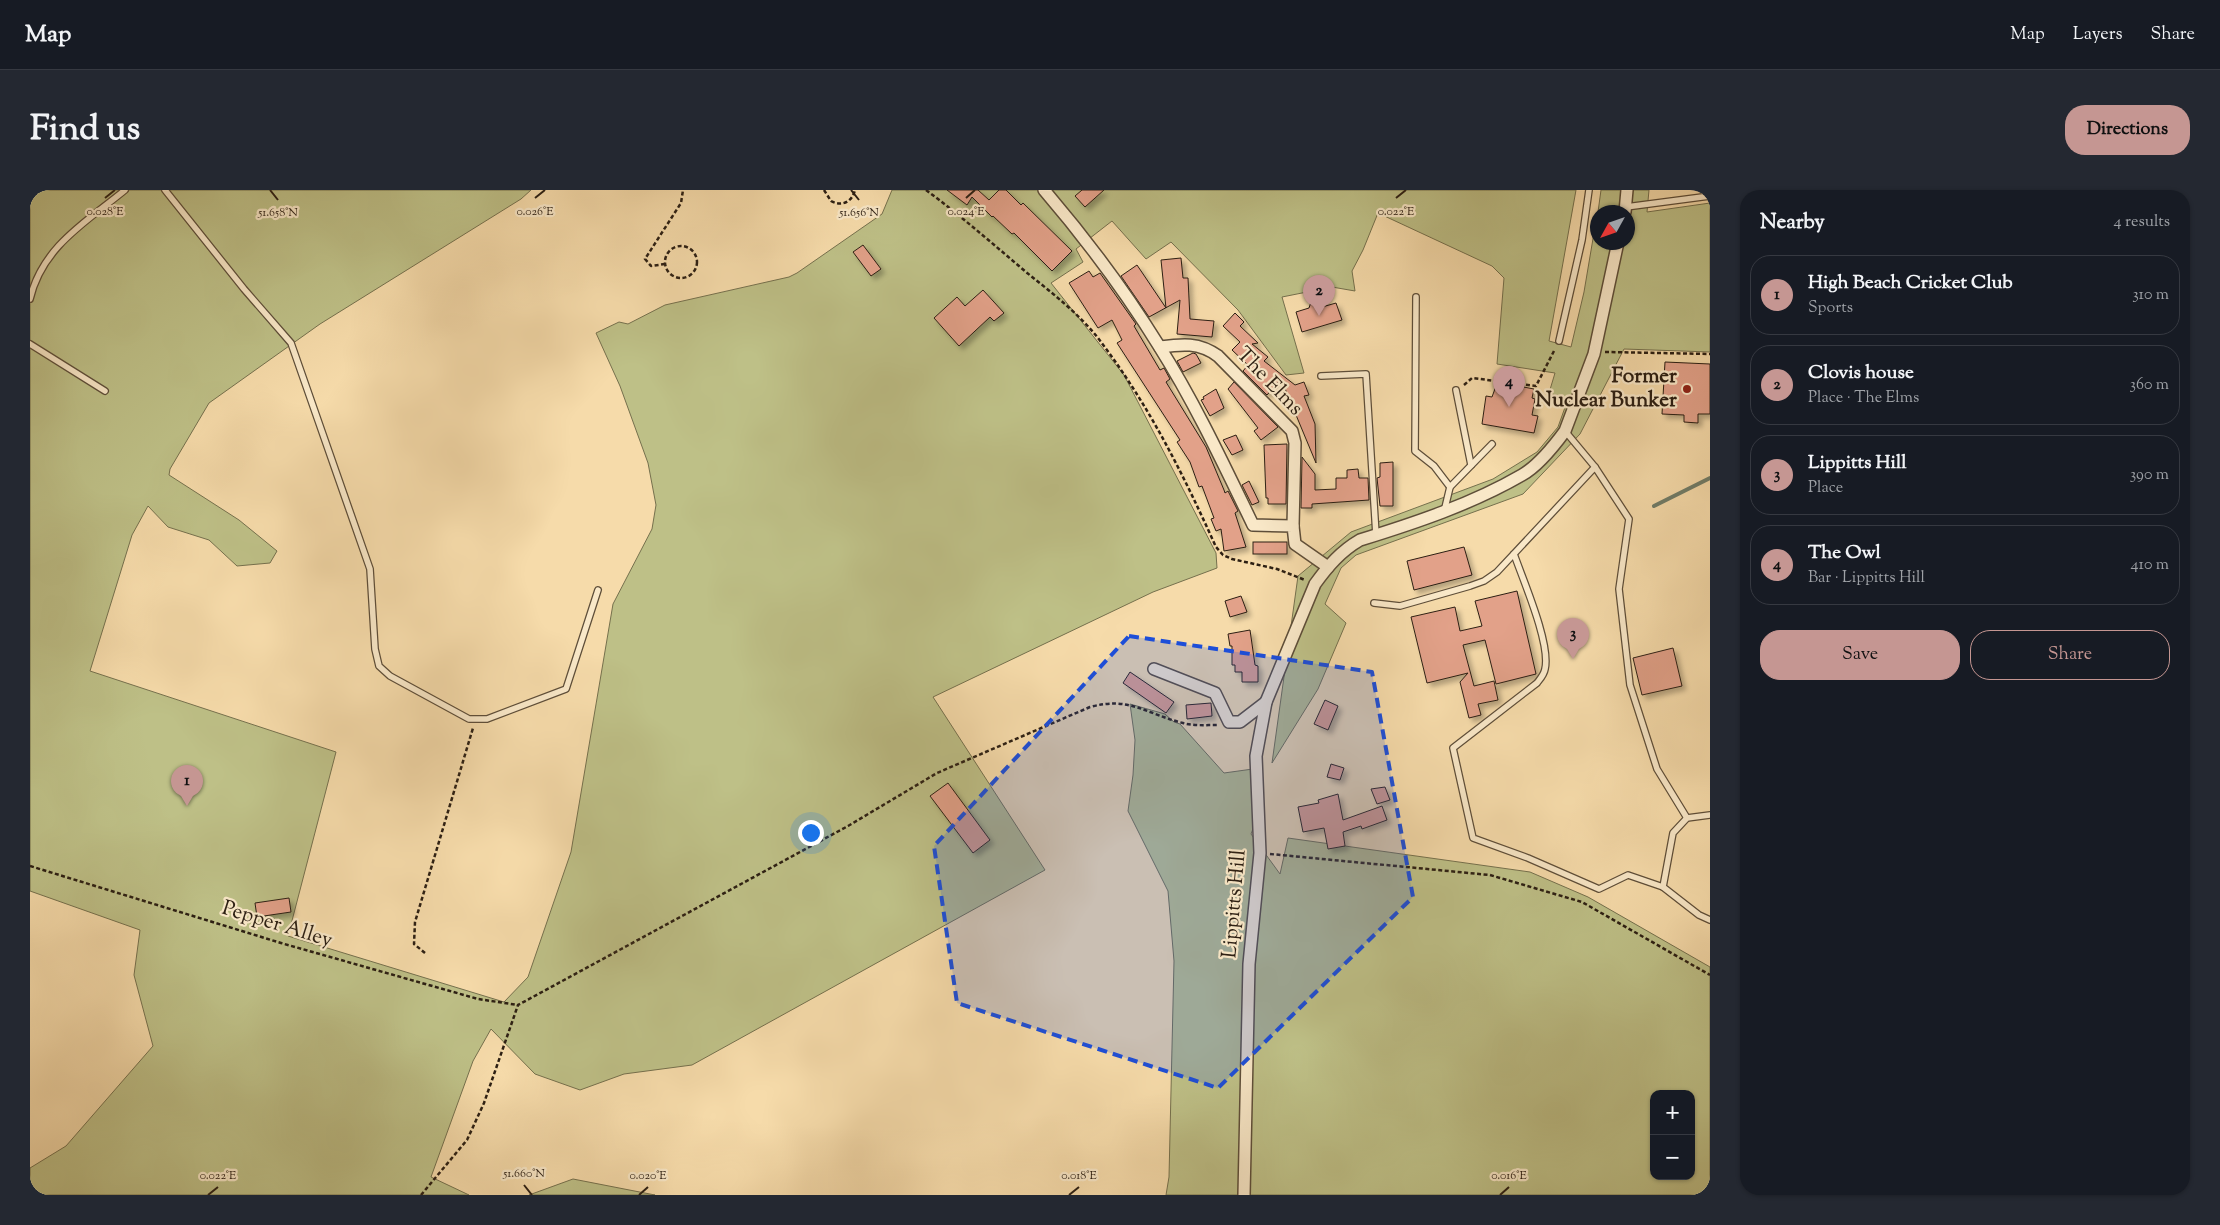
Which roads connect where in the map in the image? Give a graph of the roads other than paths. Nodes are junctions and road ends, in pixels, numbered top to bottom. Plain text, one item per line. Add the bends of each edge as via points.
1 (125, 190) edge
2 (165, 190) edge
3 (1044, 190) edge
4 (1589, 190) edge
5 (1627, 190) edge
6 (1710, 196) edge
7 (1626, 205) edge
8 (1635, 208) edge
9 (1616, 250) edge
10 (1416, 297) dead end
11 (30, 299) edge
12 (1559, 341) road end
13 (30, 344) edge
14 (1160, 347) junction
15 (1321, 376) dead end
16 (1456, 390) road end
17 (105, 391) dead end
18 (1565, 432) junction
19 (1492, 444) dead end
20 (1471, 465) junction
21 (1595, 467) junction
22 (1450, 487) junction
23 (1444, 513) junction
24 (1293, 526) junction
25 (1376, 535) junction
26 (1514, 554) junction
27 (1328, 567) junction
28 (598, 590) dead end
29 (1374, 603) dead end
30 (1154, 669) dead end
31 (1266, 702) junction
32 (1710, 815) edge
33 (1687, 818) junction
34 (1663, 887) junction
35 (1710, 920) edge
36 (1244, 1195) edge

1 - 11 lane via 61,242 41,267
2 - 28 lane via 291,342 370,569 379,666 390,676 468,719 487,720 566,689
3 - 14 street via 1086,240
4 - 12 lane via 1582,240
5 - 7 street
6 - 8 lane
9 - 18 street, Lippitts Hill via 1594,354
10 - 22 lane via 1415,451 1434,466
13 - 17 lane
14 - 24 street via 1253,525
14 - 24 street, The Elms via 1185,344 1209,350 1292,431 1295,443
15 - 25 lane via 1366,374
16 - 20 lane
18 - 21 lane
18 - 23 street, Lippitts Hill via 1524,474
19 - 20 lane
20 - 22 lane
21 - 26 lane
21 - 33 lane via 1629,519 1619,589 1630,685 1657,769
22 - 23 lane
23 - 25 street, Lippitts Hill
24 - 27 street, The Elms via 1295,544
25 - 27 street, Lippitts Hill via 1348,548
26 - 29 lane via 1484,581 1400,606
26 - 34 lane via 1541,632 1546,653 1545,669 1537,682 1453,748 1473,838 1599,889 1628,875
27 - 31 street, Lippitts Hill via 1316,584
30 - 31 street via 1215,693 1229,722 1240,722
31 - 36 street, Lippitts Hill via 1256,756 1260,853 1249,964
32 - 33 lane
33 - 34 lane via 1673,833
34 - 35 lane

